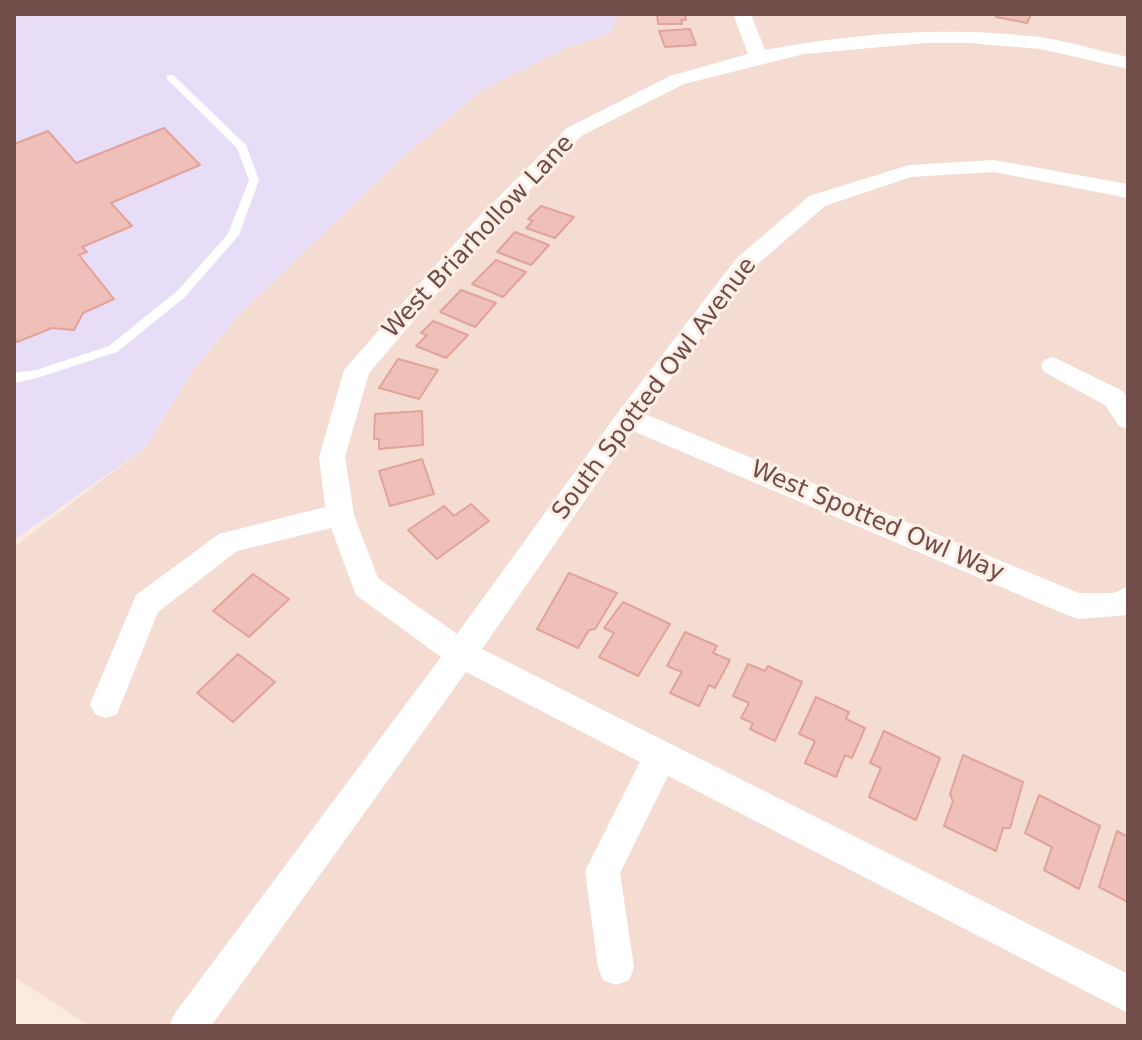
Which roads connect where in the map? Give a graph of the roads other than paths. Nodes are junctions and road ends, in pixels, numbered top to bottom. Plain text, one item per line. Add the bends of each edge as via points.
1 (742, 14) edge
2 (975, 14) edge
3 (969, 37) junction
4 (758, 57) junction
5 (1128, 63) edge
6 (170, 77) dead end
7 (1128, 191) edge
8 (1053, 366) dead end
9 (14, 378) edge
10 (628, 418) junction
11 (1128, 419) edge
12 (340, 515) junction
13 (1128, 598) edge
14 (461, 654) junction
15 (106, 704) dead end
16 (661, 755) junction
17 (616, 967) dead end
18 (1128, 994) edge
19 (188, 1026) edge

1 - 4 street
2 - 3 street
3 - 4 street, West Briarhollow Lane via 858,42
3 - 5 street, West Briarhollow Lane via 1041,43
4 - 12 street, West Briarhollow Lane via 677,80 574,132 480,229 357,370 332,457
6 - 9 lane via 242,147 254,180 233,235 181,294 113,349
7 - 10 street, South Spotted Owl Avenue via 994,166 909,171 817,201 744,264
8 - 11 street via 1114,398
10 - 13 street, West Spotted Owl Way via 1078,606 1121,605
10 - 14 street, South Spotted Owl Avenue
12 - 14 street, West Briarhollow Lane via 366,586
12 - 15 street via 229,542 146,604
14 - 16 street
14 - 19 street, South Spotted Owl Avenue
16 - 17 street via 602,871
16 - 18 street

